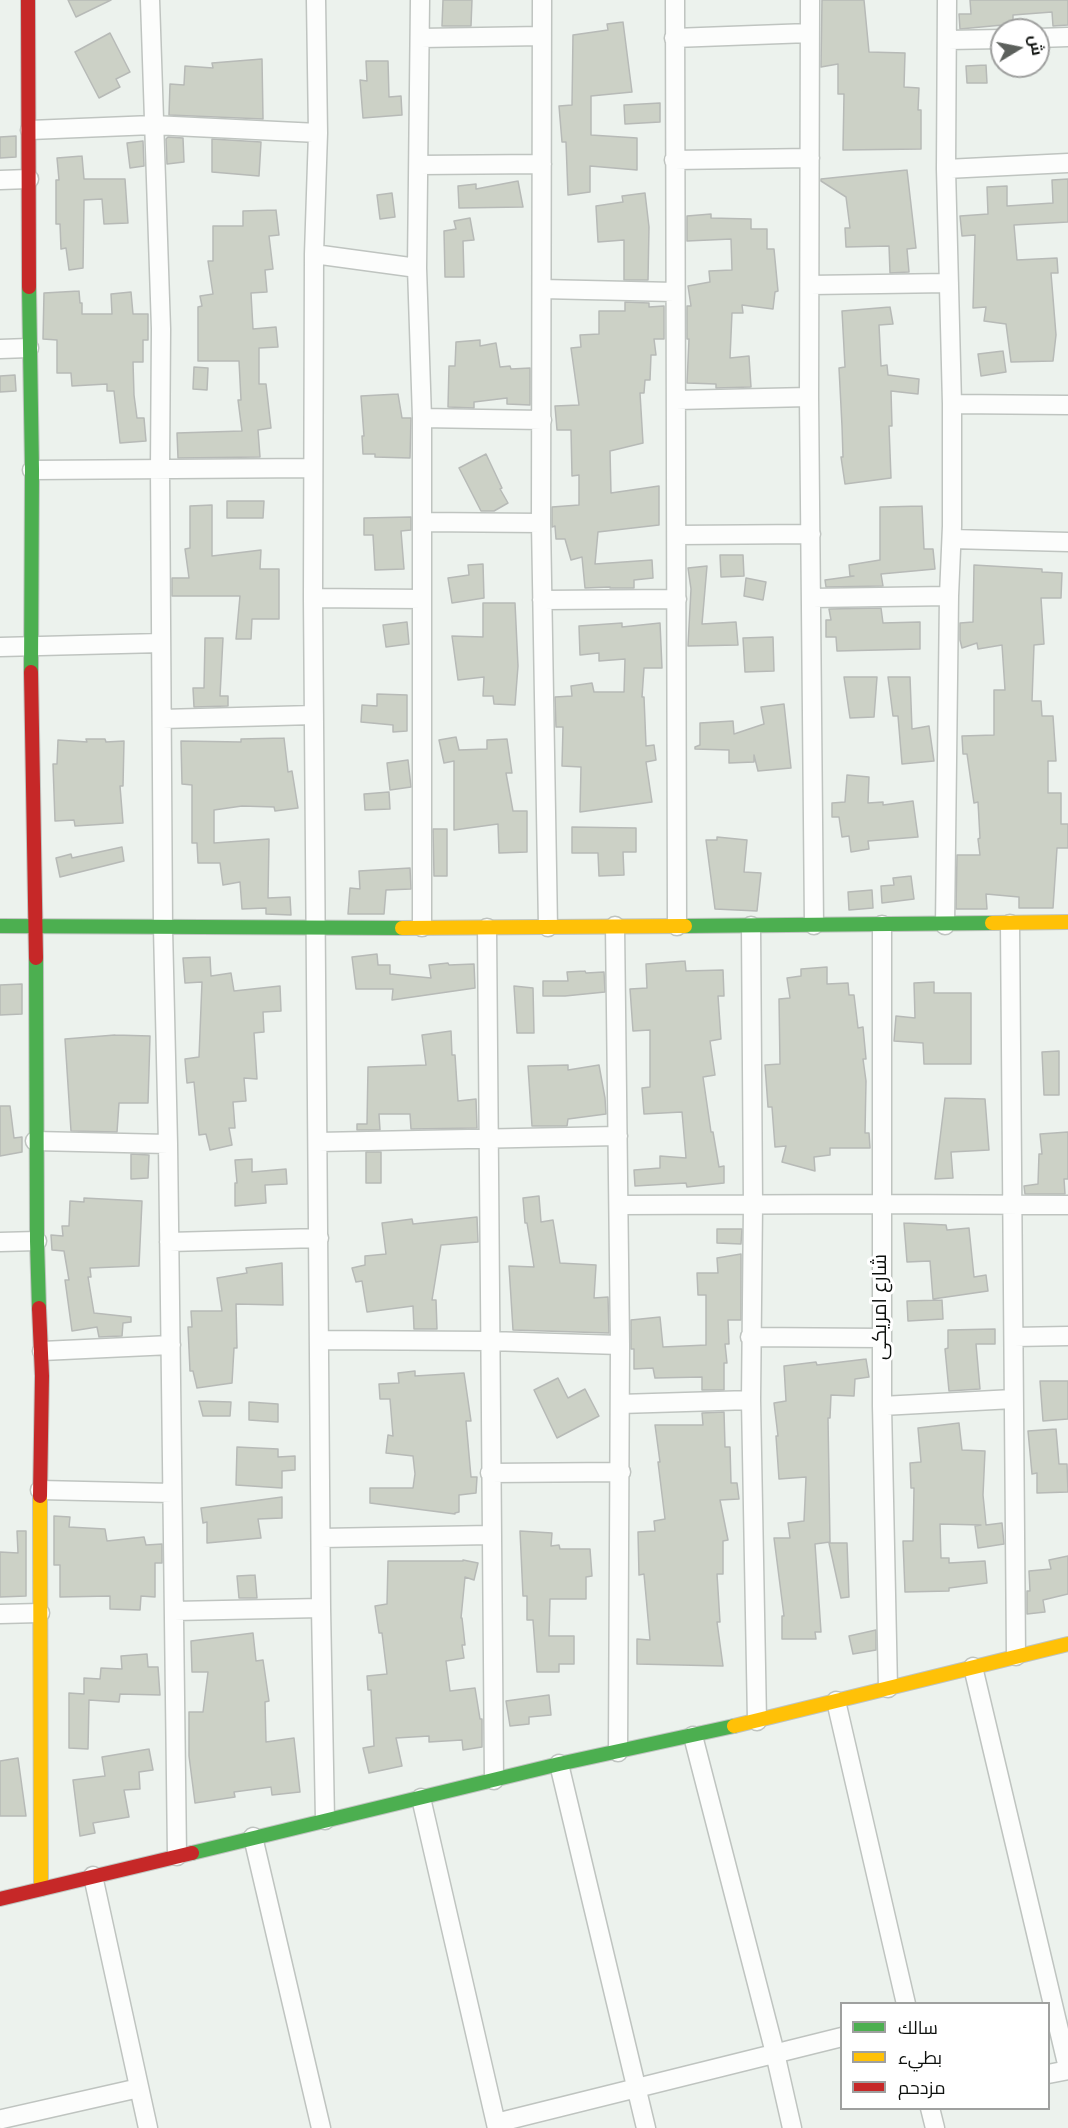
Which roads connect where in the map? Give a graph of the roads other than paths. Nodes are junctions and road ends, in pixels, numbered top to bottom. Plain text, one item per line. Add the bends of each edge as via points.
1 (28, 0) edge
2 (150, 0) edge
3 (316, 0) edge
4 (420, 0) edge
5 (542, 0) edge
6 (675, 0) edge
7 (810, 0) edge
8 (947, 0) edge
9 (809, 33) junction
10 (542, 36) junction
11 (1068, 37) edge
12 (421, 38) junction
13 (674, 38) junction
14 (1050, 38) edge
15 (990, 39) edge
16 (948, 40) junction
17 (153, 124) junction
18 (30, 130) junction
19 (318, 133) junction
20 (810, 158) junction
21 (674, 160) junction
22 (1068, 163) edge
23 (542, 164) junction
24 (419, 165) junction
25 (946, 169) junction
26 (29, 179) junction
27 (0, 180) edge
28 (314, 254) junction
29 (417, 268) junction
30 (949, 283) junction
31 (810, 285) junction
32 (542, 289) junction
33 (674, 292) junction
34 (29, 348) junction
35 (0, 349) edge
36 (810, 397) junction
37 (676, 400) junction
38 (952, 404) junction
39 (1068, 405) edge
40 (422, 418) junction
41 (542, 420) junction
42 (160, 468) junction
43 (313, 468) junction
44 (32, 470) junction
45 (422, 522) junction
46 (541, 523) junction
47 (811, 534) junction
48 (677, 535) junction
49 (952, 539) junction
50 (1068, 542) edge
51 (949, 596) junction
52 (313, 598) junction
53 (422, 598) junction
54 (812, 598) junction
55 (676, 599) junction
56 (542, 600) junction
57 (161, 643) junction
58 (0, 647) edge
59 (30, 647) junction
60 (314, 715) junction
61 (162, 719) junction
62 (1068, 922) edge
63 (945, 924) junction
64 (1010, 924) junction
65 (814, 925) junction
66 (882, 925) junction
67 (0, 926) edge
68 (36, 926) junction
69 (615, 926) junction
70 (677, 926) junction
71 (751, 926) junction
72 (422, 927) junction
73 (548, 927) junction
74 (164, 928) junction
75 (487, 928) junction
76 (315, 929) junction
77 (618, 1136) junction
78 (489, 1138) junction
79 (35, 1141) junction
80 (318, 1142) junction
81 (168, 1144) junction
82 (881, 1204) junction
83 (1014, 1204) junction
84 (753, 1205) junction
85 (1068, 1205) edge
86 (620, 1206) junction
87 (319, 1238) junction
88 (37, 1240) junction
89 (0, 1242) edge
90 (170, 1242) junction
91 (1068, 1336) edge
92 (750, 1337) junction
93 (1014, 1337) junction
94 (881, 1338) junction
95 (320, 1340) junction
96 (489, 1341) junction
97 (171, 1345) junction
98 (620, 1345) junction
99 (42, 1351) junction
100 (1013, 1399) junction
101 (751, 1400) junction
102 (620, 1404) junction
103 (882, 1406) junction
104 (621, 1472) junction
105 (490, 1473) junction
106 (40, 1490) junction
107 (172, 1492) junction
108 (491, 1536) junction
109 (321, 1538) junction
110 (321, 1608) junction
111 (174, 1611) junction
112 (40, 1612) junction
113 (0, 1614) edge
114 (1068, 1644) edge
115 (1017, 1656) junction
116 (974, 1667) junction
117 (888, 1688) junction
118 (836, 1701) junction
119 (757, 1721) junction
120 (693, 1736) junction
121 (618, 1752) junction
122 (559, 1764) junction
123 (494, 1780) junction
124 (421, 1798) junction
125 (325, 1820) junction
126 (253, 1837) junction
127 (177, 1856) junction
128 (93, 1876) junction
129 (41, 1889) junction
130 (0, 1899) edge
131 (1059, 1990) edge
132 (906, 2002) edge
133 (840, 2037) edge
134 (775, 2053) junction
135 (1068, 2069) edge
136 (1050, 2074) edge
137 (139, 2088) junction
138 (637, 2088) junction
139 (930, 2110) edge
140 (2, 2119) edge
141 (497, 2126) edge
142 (148, 2128) edge
143 (321, 2128) edge
144 (646, 2128) edge
145 (792, 2128) edge
146 (934, 2128) edge

1 - 18 street
2 - 17 street
3 - 19 street
4 - 12 street
5 - 10 street
6 - 13 street
7 - 9 street
8 - 16 street
9 - 13 street
9 - 20 street
10 - 12 street
10 - 23 street
11 - 14 street
12 - 24 street
13 - 21 street
15 - 16 street
16 - 25 street
17 - 18 street
17 - 19 street
17 - 42 street
18 - 26 street
19 - 28 street
20 - 21 street
20 - 31 street
21 - 33 street
22 - 25 street
23 - 24 street
23 - 32 street
24 - 29 street
25 - 30 street
26 - 27 street
26 - 34 street
28 - 29 street
28 - 43 street
29 - 40 street
30 - 31 street
30 - 38 street
31 - 36 street
32 - 33 street
32 - 41 street
33 - 37 street
34 - 35 street
34 - 44 street
36 - 37 street
36 - 47 street
37 - 48 street
38 - 39 street
38 - 49 street
40 - 41 street
40 - 45 street
41 - 46 street
42 - 43 street
42 - 44 street
42 - 57 street
43 - 52 street
44 - 59 street
45 - 46 street
45 - 53 street
46 - 56 street
47 - 48 street
47 - 54 street
48 - 55 street
49 - 50 street
49 - 51 street
51 - 54 street
51 - 63 street
52 - 53 street
52 - 60 street
53 - 72 street
54 - 65 street
55 - 56 street
55 - 70 street
56 - 73 street
57 - 59 street
57 - 61 street
58 - 59 street
59 - 68 street
60 - 61 street
60 - 76 street
61 - 74 street
62 - 64 street
63 - 64 street
63 - 66 street
64 - 83 street
65 - 66 street
65 - 71 street
66 - 82 street, شارع امريكى
67 - 68 street
68 - 74 street
68 - 79 street
69 - 70 street
69 - 73 street
69 - 77 street
70 - 71 street
71 - 84 street
72 - 75 street
72 - 76 street
73 - 75 street
74 - 76 street
74 - 81 street
75 - 78 street
76 - 80 street
77 - 78 street
77 - 86 street
78 - 80 street
78 - 96 street
79 - 81 street
79 - 88 street
80 - 87 street
81 - 90 street
82 - 83 street
82 - 84 street
82 - 94 street, شارع امريكى
83 - 85 street
83 - 93 street
84 - 86 street
84 - 92 street
86 - 98 street
87 - 90 street
87 - 95 street
88 - 89 street
88 - 99 street
90 - 97 street
91 - 93 street
92 - 94 street
92 - 101 street
93 - 100 street
94 - 103 street, شارع امريكى
95 - 96 street
95 - 109 street
96 - 98 street
96 - 105 street
97 - 99 street
97 - 107 street
98 - 102 street
99 - 106 street
100 - 103 street
100 - 115 street
101 - 102 street
101 - 119 street
102 - 104 street
103 - 117 street, شارع امريكى
104 - 105 street
104 - 121 street
105 - 108 street
106 - 107 street
106 - 112 street
107 - 111 street
108 - 109 street
108 - 123 street
109 - 110 street
110 - 111 street
110 - 125 street
111 - 127 street
112 - 113 street
112 - 129 street
114 - 115 street
115 - 116 street
116 - 117 street
116 - 131 street
117 - 118 street
118 - 119 street
118 - 132 street
119 - 120 street
120 - 121 street
120 - 134 street
121 - 122 street
122 - 123 street
122 - 138 street
123 - 124 street
124 - 125 street
124 - 141 street
125 - 126 street
126 - 127 street
126 - 143 street
127 - 128 street
128 - 129 street
128 - 137 street
129 - 130 street
131 - 135 street
133 - 134 street
134 - 138 street
134 - 145 street
135 - 136 street
137 - 140 street
137 - 142 street
138 - 141 street
138 - 144 street
139 - 146 street

